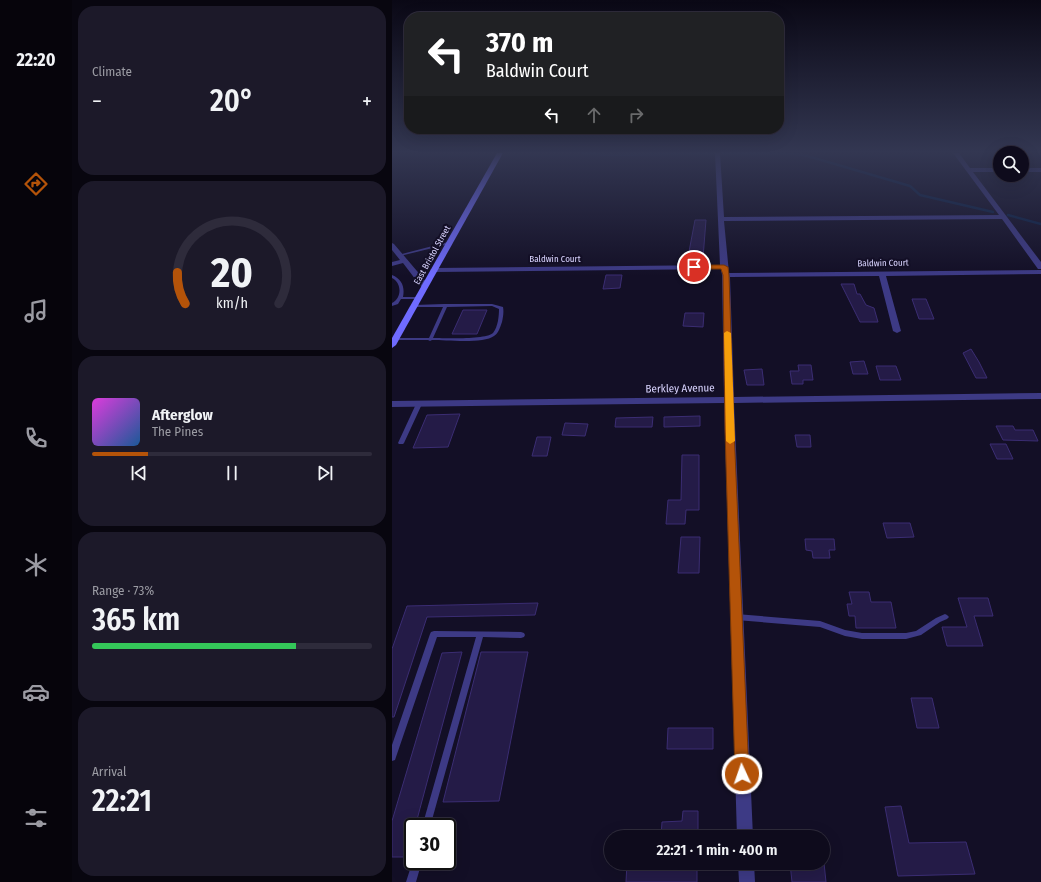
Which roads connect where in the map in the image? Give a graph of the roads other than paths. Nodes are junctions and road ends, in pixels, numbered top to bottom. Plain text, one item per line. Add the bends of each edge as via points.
1 (476, 194) edge
2 (720, 194) edge
3 (986, 194) edge
4 (1003, 217) junction
5 (722, 219) junction
6 (448, 243) junction
7 (392, 245) edge
8 (402, 258) junction
9 (392, 264) edge
10 (1041, 267) edge
11 (434, 270) junction
12 (725, 271) junction
13 (1041, 272) edge
14 (882, 273) junction
15 (392, 276) edge
16 (425, 286) junction
17 (400, 298) junction
18 (419, 298) junction
19 (392, 305) edge
20 (446, 305) junction
21 (414, 306) junction
22 (897, 331) dead end
23 (394, 340) edge
24 (430, 340) junction
25 (1041, 396) edge
26 (729, 399) junction
27 (392, 404) edge
28 (419, 404) junction
29 (401, 443) dead end
30 (736, 617) junction
31 (945, 617) dead end
32 (480, 634) junction
33 (521, 635) dead end
34 (392, 757) edge
35 (429, 818) edge
36 (745, 830) edge
37 (414, 870) edge
38 (746, 870) edge
39 (411, 882) edge
40 (747, 882) edge

1 - 6 main road, East Bristol Street
2 - 5 street
3 - 4 street
4 - 5 street
4 - 10 street
5 - 12 street
6 - 8 lane
6 - 11 main road, East Bristol Street
7 - 8 street
8 - 9 street
8 - 16 street
11 - 12 street, Baldwin Court
11 - 16 main road, East Bristol Street
12 - 14 street, Baldwin Court
12 - 26 street
13 - 14 street, Baldwin Court
14 - 22 street
15 - 17 lane via 400,282
16 - 18 main road, East Bristol Street
17 - 18 lane
17 - 19 lane
18 - 21 main road, East Bristol Street
20 - 21 lane
20 - 24 lane
20 - 24 lane via 492,305 501,308 502,314 495,333 489,337
21 - 23 main road, East Bristol Street
23 - 24 lane
25 - 26 street, Berkley Avenue
26 - 28 street, Berkley Avenue
26 - 30 street
27 - 28 street, Berkley Avenue
28 - 29 lane
30 - 31 lane via 820,624 862,636 906,636 918,633
30 - 36 street
32 - 33 lane
32 - 34 lane via 434,634
32 - 35 lane
37 - 39 lane
38 - 40 street

